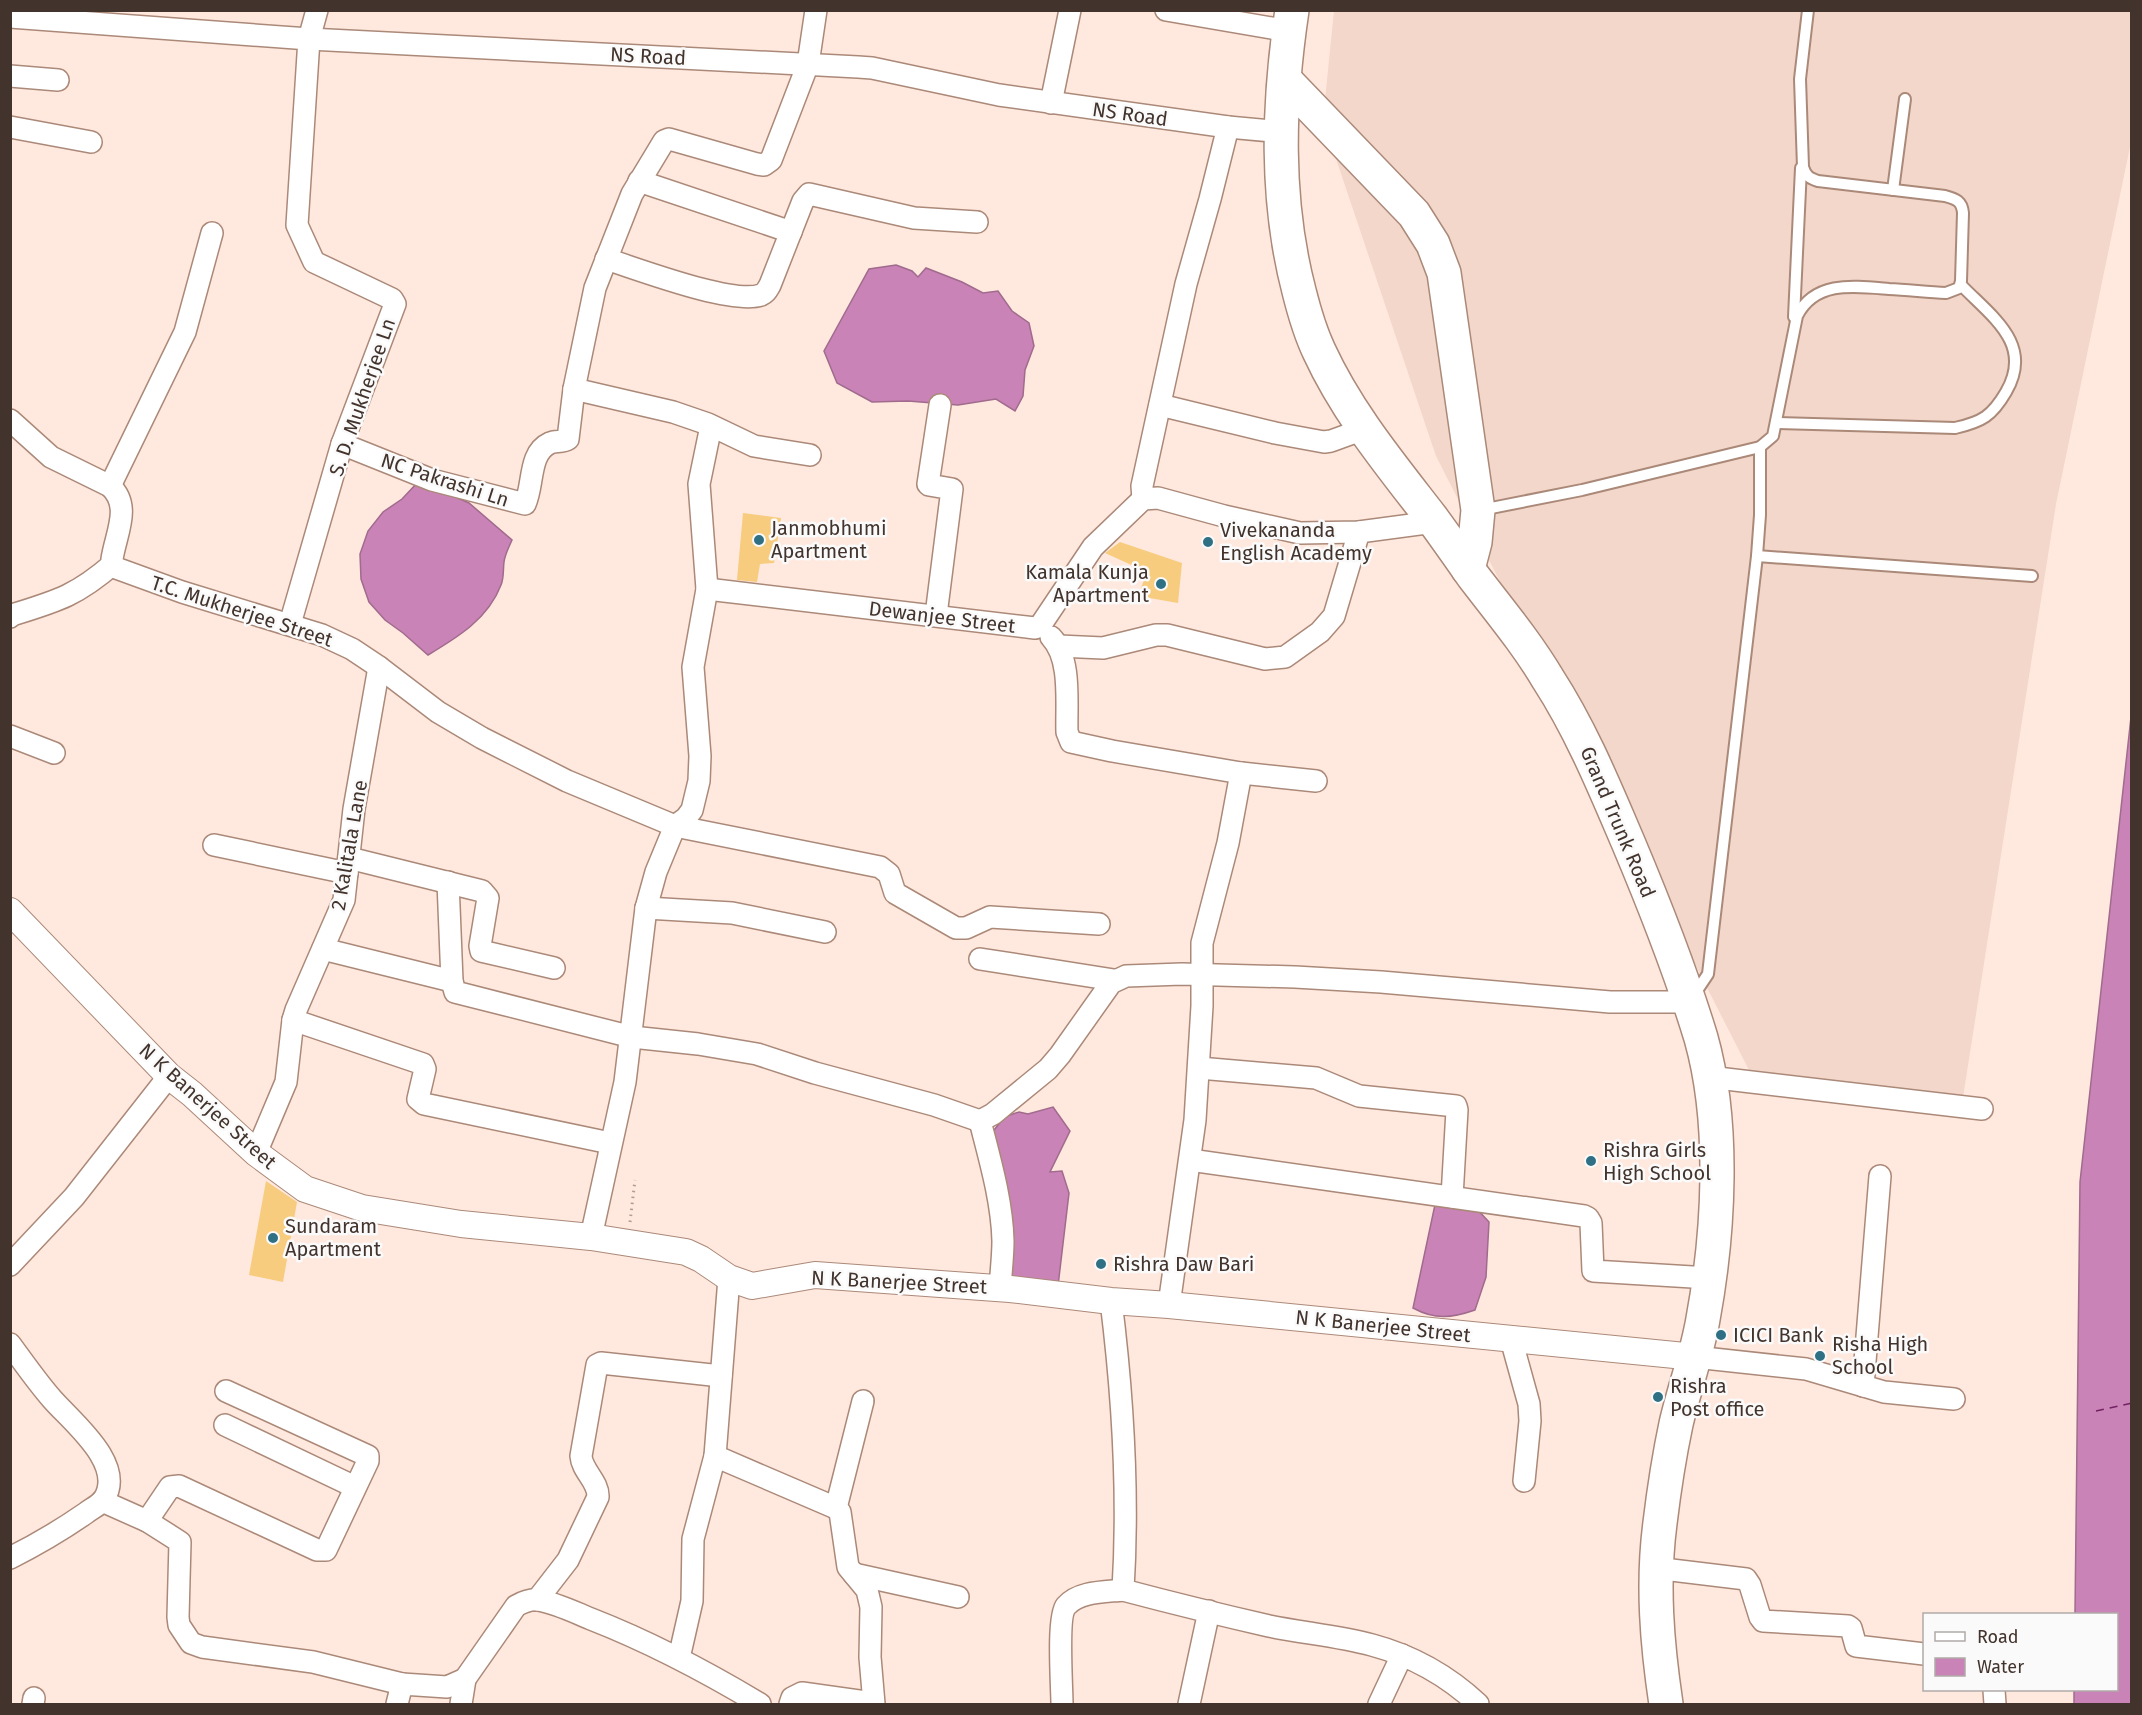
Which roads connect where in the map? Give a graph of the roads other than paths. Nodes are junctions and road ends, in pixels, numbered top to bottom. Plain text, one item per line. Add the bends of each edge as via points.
1 (317, 10) edge
2 (816, 10) edge
3 (1070, 10) edge
4 (1166, 10) edge
5 (1808, 10) edge
6 (14, 15) edge
7 (1290, 21) edge
8 (309, 39) junction
9 (808, 64) junction
10 (10, 76) edge
11 (58, 80) dead end
12 (1285, 80) junction
13 (1905, 99) dead end
14 (1051, 103) junction
15 (10, 127) edge
16 (1227, 127) junction
17 (1282, 132) junction
18 (1802, 141) junction
19 (91, 142) dead end
20 (639, 181) junction
21 (1893, 190) junction
22 (977, 222) dead end
23 (791, 232) junction
24 (212, 233) dead end
25 (606, 259) junction
26 (1961, 285) junction
27 (1793, 335) junction
28 (574, 389) junction
29 (940, 405) dead end
30 (1160, 405) junction
31 (10, 420) edge
32 (1777, 423) junction
33 (711, 426) junction
34 (1364, 429) junction
35 (342, 444) junction
36 (1760, 447) junction
37 (810, 455) dead end
38 (110, 486) junction
39 (1143, 499) junction
40 (1478, 510) junction
41 (1434, 522) junction
42 (1359, 532) junction
43 (1757, 556) junction
44 (112, 564) junction
45 (1468, 569) junction
46 (2032, 576) dead end
47 (707, 589) junction
48 (936, 615) junction
49 (10, 617) edge
50 (290, 624) junction
51 (1040, 626) junction
52 (1059, 646) junction
53 (379, 667) junction
54 (10, 736) edge
55 (54, 753) dead end
56 (1241, 774) junction
57 (1316, 782) dead end
58 (675, 826) junction
59 (214, 845) dead end
60 (348, 865) junction
61 (448, 882) junction
62 (646, 908) junction
63 (10, 911) edge
64 (1099, 924) dead end
65 (825, 932) dead end
66 (323, 949) junction
67 (980, 959) dead end
68 (554, 968) dead end
69 (1202, 974) junction
70 (1114, 980) junction
71 (452, 981) junction
72 (1689, 1002) junction
73 (293, 1020) junction
74 (632, 1037) junction
75 (1199, 1068) junction
76 (169, 1076) junction
77 (1709, 1077) junction
78 (1982, 1110) dead end
79 (980, 1121) junction
80 (610, 1143) junction
81 (256, 1154) junction
82 (1190, 1160) junction
83 (1880, 1176) dead end
84 (1452, 1197) junction
85 (591, 1237) junction
86 (10, 1265) edge
87 (729, 1278) junction
88 (1709, 1278) junction
89 (1000, 1288) junction
90 (1112, 1301) junction
91 (1169, 1305) junction
92 (1511, 1339) junction
93 (10, 1344) edge
94 (1695, 1357) junction
95 (721, 1376) junction
96 (1863, 1386) junction
97 (226, 1391) dead end
98 (1954, 1399) dead end
99 (863, 1401) dead end
100 (225, 1425) dead end
101 (715, 1456) junction
102 (1524, 1481) dead end
103 (355, 1487) junction
104 (102, 1501) junction
105 (837, 1508) junction
106 (147, 1521) junction
107 (10, 1558) edge
108 (1656, 1568) junction
109 (854, 1574) junction
110 (1124, 1590) junction
111 (958, 1597) dead end
112 (537, 1600) junction
113 (1209, 1611) junction
114 (1923, 1654) edge
115 (1402, 1655) junction
116 (679, 1658) junction
117 (465, 1679) junction
118 (400, 1694) edge
119 (461, 1704) edge
120 (760, 1704) edge
121 (790, 1704) edge
122 (873, 1704) edge
123 (1062, 1704) edge
124 (1189, 1704) edge
125 (1379, 1704) edge
126 (1478, 1704) edge
127 (1666, 1704) edge

1 - 8 street
2 - 9 street
3 - 14 street
4 - 7 street
5 - 18 lane via 1800,79
6 - 8 street, NS Road
7 - 12 main road, Grand Trunk Road
8 - 9 street, NS Road
8 - 35 street, S. D. Mukherjee Ln via 297,225 314,261 392,299 395,304
9 - 14 street, NS Road via 872,68 999,96
9 - 20 street, NC Pakrashi Ln via 768,163 757,164 669,139
10 - 11 street
12 - 17 main road, Grand Trunk Road
12 - 40 main road via 1414,214 1433,244 1444,273
13 - 21 lane
14 - 16 street, NS Road
15 - 19 street
16 - 17 street, NS Road
16 - 30 street via 1186,284
17 - 34 main road, Grand Trunk Road via 1280,160 1287,236 1305,313 1318,349
18 - 21 lane via 1803,167 1810,179
18 - 27 lane
20 - 23 street
20 - 25 street, NC Pakrashi Ln
21 - 26 lane via 1945,196 1962,205
22 - 23 street via 914,218 809,194
23 - 25 street via 766,293 755,296 720,293
24 - 38 street via 185,332
25 - 28 street, NC Pakrashi Ln via 595,288
26 - 27 lane via 1946,293 1849,286 1827,290 1803,304
26 - 32 lane via 2004,330 2016,353 2013,381 1987,417 1955,428
27 - 32 lane
28 - 33 street via 658,407
28 - 35 street, NC Pakrashi Ln via 568,439 549,443 537,454 525,504 432,480
29 - 48 street via 928,484 952,489
30 - 34 street via 1324,442
30 - 39 street via 1142,486
31 - 38 street via 51,457
32 - 36 lane via 1773,436
33 - 37 street via 754,446
33 - 47 street via 699,484
34 - 41 main road, Grand Trunk Road
35 - 50 street, S. D. Mukherjee Ln
36 - 40 lane via 1582,490
36 - 43 lane
38 - 44 street via 122,499
39 - 42 street via 1158,498 1299,533
39 - 51 street, Dewanjee Street via 1093,547
40 - 45 main road
41 - 42 street
41 - 45 main road, Grand Trunk Road
42 - 52 street via 1334,616 1320,632 1285,657 1265,659 1167,634 1103,648
43 - 46 lane
43 - 72 lane via 1708,974
44 - 49 street via 77,592
44 - 50 street, T.C. Mukherjee Street via 120,571 182,592
45 - 72 main road, Grand Trunk Road via 1525,642 1590,752 1641,872
47 - 48 street, Dewanjee Street
47 - 58 street via 693,659 700,768 692,810
48 - 51 street, Dewanjee Street via 1030,628
50 - 53 street, T.C. Mukherjee Street via 352,649
51 - 52 street
52 - 56 street via 1065,662 1067,732 1071,741
53 - 58 street, T.C. Mukherjee Street via 438,712 482,738 567,781
53 - 60 street, 2 Kalitala Lane
54 - 55 street
56 - 57 street
56 - 69 street via 1202,943
58 - 62 street
58 - 64 street, T.C. Mukherjee Street via 880,867 889,874 895,894 961,929 990,918
59 - 60 street
60 - 61 street
60 - 66 street, 2 Kalitala Lane via 344,900
61 - 68 street via 488,896 482,951
61 - 71 street
62 - 65 street via 732,913
62 - 74 street
63 - 76 street, N K Banerjee Street
66 - 71 street
66 - 73 street, 2 Kalitala Lane
67 - 70 street
69 - 70 street via 1126,976
69 - 72 street via 1370,981 1610,1002
69 - 75 street
70 - 79 street via 1048,1069
71 - 74 street via 455,992
72 - 77 main road, Grand Trunk Road
73 - 80 street via 423,1065 418,1099 424,1104
73 - 81 street, 2 Kalitala Lane via 286,1082
74 - 79 street via 757,1054
74 - 80 street
75 - 82 street
75 - 84 street via 1316,1078 1359,1096 1455,1106 1458,1110
76 - 81 street, N K Banerjee Street
76 - 86 street via 74,1197
77 - 78 street
77 - 88 main road, Grand Trunk Road via 1717,1188
79 - 89 street via 999,1201 1003,1243
80 - 85 street
81 - 85 street, N K Banerjee Street via 305,1189 362,1208 461,1224
82 - 84 street
82 - 91 street
83 - 96 street
84 - 88 street via 1588,1218 1595,1272
85 - 87 street, N K Banerjee Street via 686,1252
87 - 89 street, N K Banerjee Street via 752,1286 815,1275
87 - 95 street
88 - 94 main road, Grand Trunk Road
89 - 90 street, N K Banerjee Street
90 - 91 street, N K Banerjee Street
90 - 110 street via 1121,1393
91 - 92 street, N K Banerjee Street
92 - 94 street, N K Banerjee Street
92 - 102 street via 1529,1404
93 - 104 street via 99,1452 108,1478
94 - 96 street via 1806,1370
94 - 108 main road, Grand Trunk Road via 1676,1424
95 - 101 street
95 - 112 street via 597,1365 581,1456 598,1497 568,1560
96 - 98 street
97 - 103 street via 367,1454 368,1461
99 - 105 street
100 - 103 street
101 - 105 street
101 - 116 street via 693,1539 692,1601
103 - 106 street via 323,1551 178,1486 170,1487
104 - 106 street
104 - 107 street via 47,1540
105 - 109 street via 847,1564
106 - 118 street via 180,1542 178,1617 191,1643 313,1662
108 - 114 street via 1746,1580 1763,1620 1848,1626 1856,1646
108 - 127 main road, Grand Trunk Road via 1655,1613
109 - 111 street
109 - 122 street via 867,1590 870,1607
110 - 113 street
110 - 123 street via 1090,1594 1066,1606 1061,1639
112 - 116 street via 626,1633
112 - 117 street via 516,1606
113 - 115 street via 1372,1645
113 - 124 street
115 - 125 street
115 - 126 street via 1439,1673
116 - 120 street
117 - 118 street via 447,1687
117 - 119 street
121 - 122 street via 792,1698 802,1693

